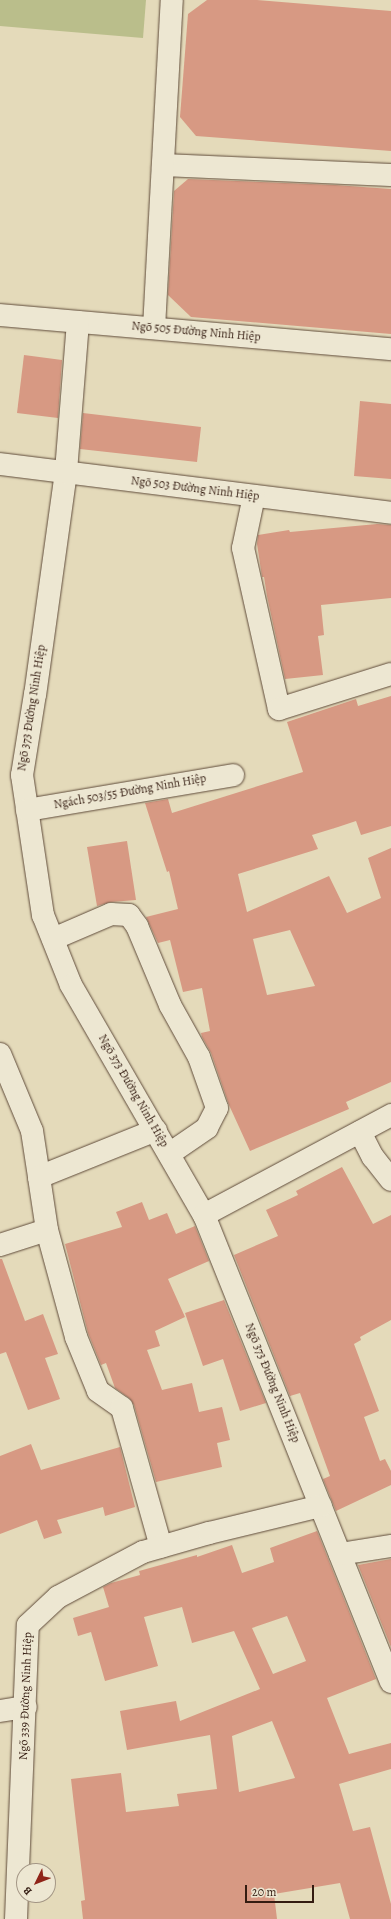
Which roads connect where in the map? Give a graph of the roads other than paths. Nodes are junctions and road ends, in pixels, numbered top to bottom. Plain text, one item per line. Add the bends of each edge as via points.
1 (172, 0) edge
2 (162, 165) junction
3 (391, 175) edge
4 (0, 315) edge
5 (78, 322) junction
6 (154, 328) junction
7 (391, 349) edge
8 (0, 464) edge
9 (66, 472) junction
10 (254, 496) junction
11 (391, 513) edge
12 (391, 674) edge
13 (233, 775) dead end
14 (27, 810) junction
15 (52, 939) junction
16 (0, 1054) edge
17 (391, 1115) edge
18 (156, 1130) junction
19 (360, 1132) junction
20 (169, 1154) junction
21 (39, 1177) junction
22 (391, 1180) edge
23 (204, 1215) junction
24 (47, 1230) junction
25 (0, 1245) edge
26 (321, 1506) junction
27 (161, 1546) junction
28 (391, 1546) edge
29 (340, 1554) junction
30 (391, 1682) edge
31 (26, 1707) junction
32 (0, 1711) edge
33 (16, 1919) edge

1 - 2 street
2 - 3 street
2 - 6 street
4 - 5 street, Ngõ 505 Đường Ninh Hiệp
5 - 6 street, Ngõ 505 Đường Ninh Hiệp
5 - 9 street, Ngõ 373 Đường Ninh Hiệp
6 - 7 street, Ngõ 505 Đường Ninh Hiệp
8 - 9 street, Ngõ 503 Đường Ninh Hiệp
9 - 10 street, Ngõ 503 Đường Ninh Hiệp
9 - 14 street, Ngõ 373 Đường Ninh Hiệp via 22,775
10 - 11 street, Ngõ 503 Đường Ninh Hiệp
10 - 12 street via 243,548 279,709
13 - 14 street, Ngách 503/55 Đường Ninh Hiệp
14 - 15 street, Ngõ 373 Đường Ninh Hiệp via 43,915
15 - 18 street, Ngõ 373 Đường Ninh Hiệp via 71,985
15 - 20 street via 111,914 128,915 137,926 170,1004 200,1057 217,1108 207,1128
16 - 21 street via 32,1131
17 - 19 street
18 - 20 street, Ngõ 373 Đường Ninh Hiệp
18 - 21 street
19 - 22 street via 373,1157
19 - 23 street
20 - 23 street, Ngõ 373 Đường Ninh Hiệp
21 - 24 street
23 - 26 street, Ngõ 373 Đường Ninh Hiệp
24 - 25 street
24 - 27 street via 76,1337 98,1391 122,1408
26 - 27 street, Ngõ 339 Đường Ninh Hiệp
26 - 29 street, Ngõ 373 Đường Ninh Hiệp
27 - 31 street, Ngõ 339 Đường Ninh Hiệp via 143,1552 58,1597 28,1625
28 - 29 street
29 - 30 street, Ngõ 373 Đường Ninh Hiệp
31 - 32 street
31 - 33 street, Ngõ 339 Đường Ninh Hiệp

